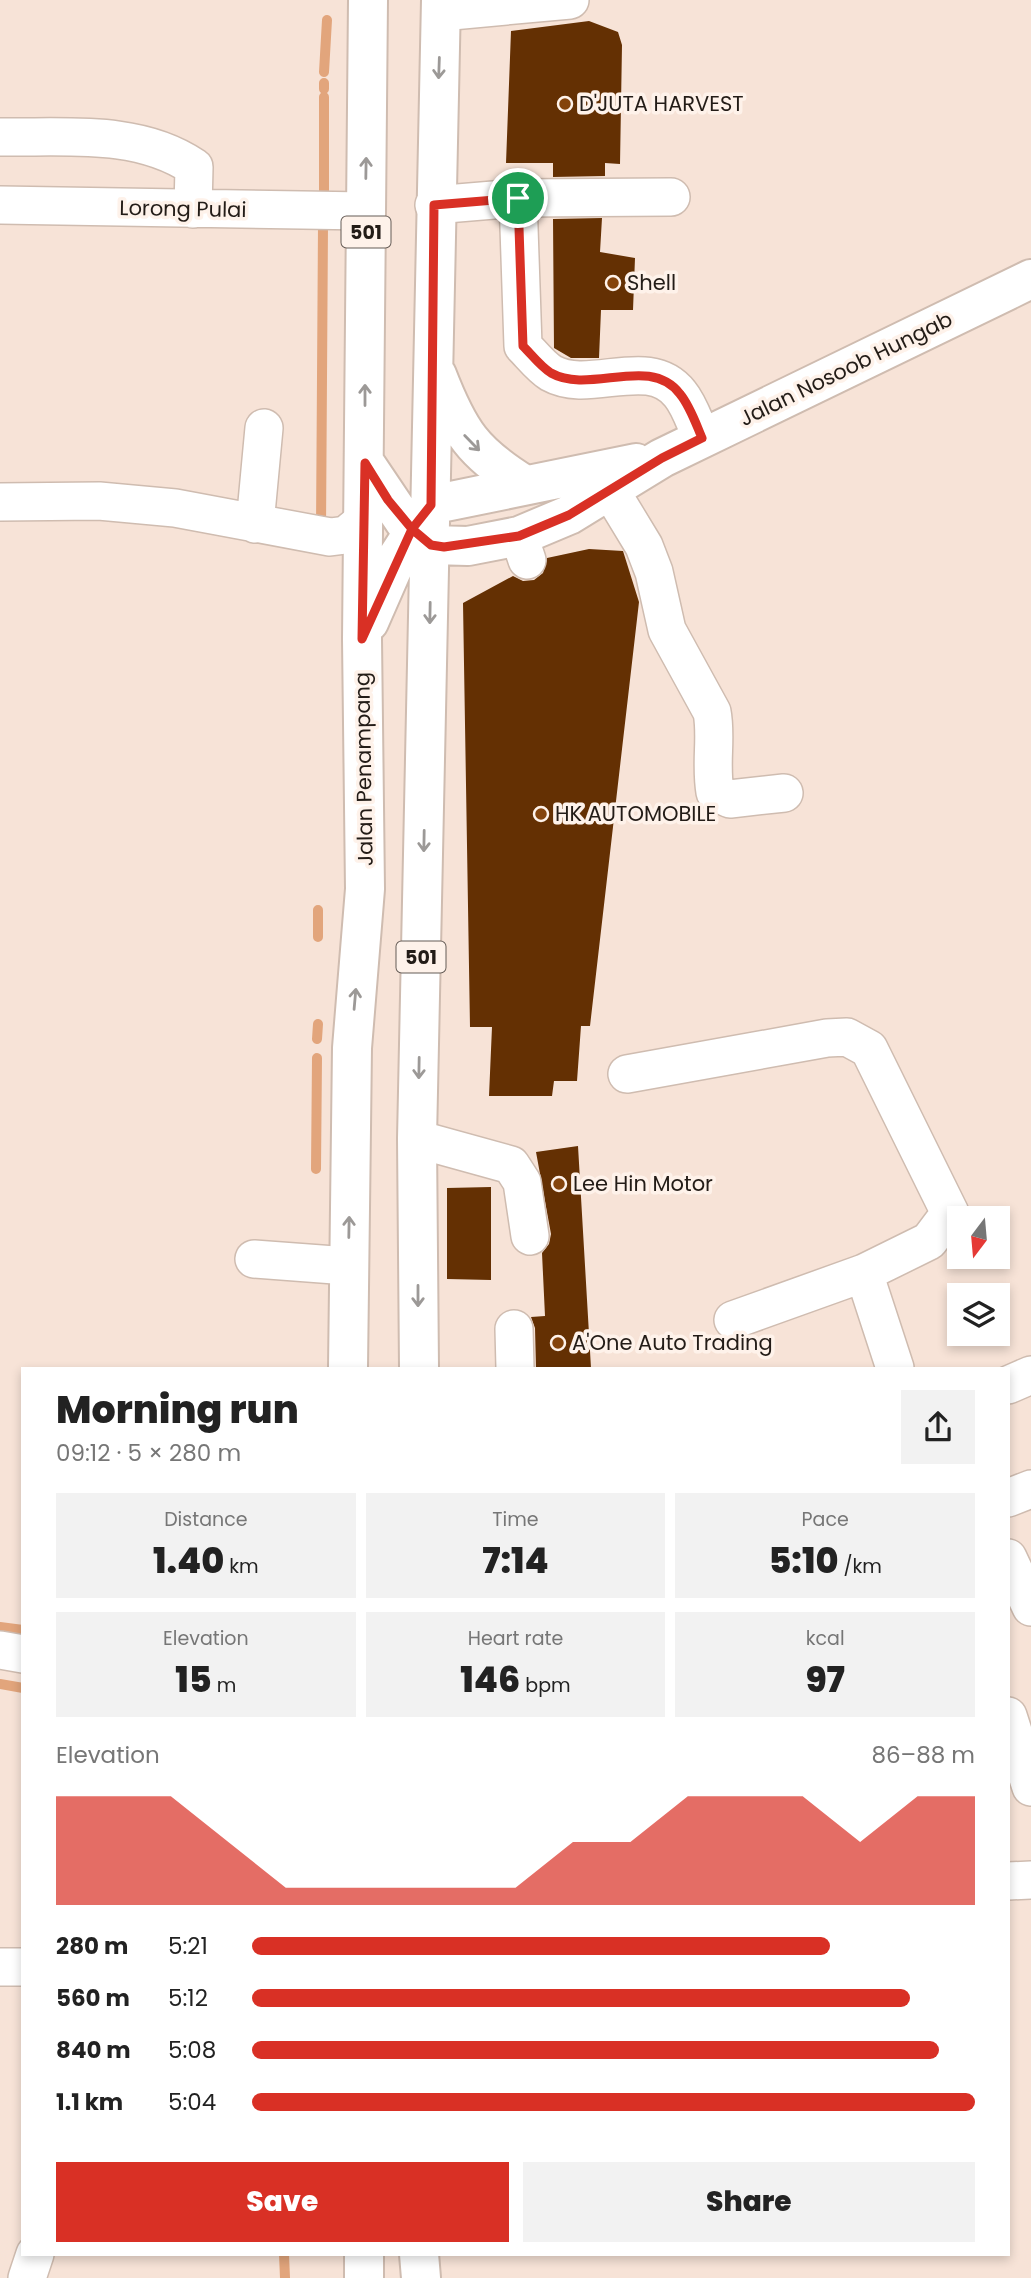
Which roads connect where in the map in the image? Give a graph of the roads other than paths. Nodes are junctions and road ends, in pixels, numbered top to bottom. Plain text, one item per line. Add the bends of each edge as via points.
1 (368, 0) edge
2 (570, 0) edge
3 (441, 6) edge
4 (0, 137) edge
5 (671, 197) dead end
6 (518, 198) junction
7 (0, 205) edge
8 (434, 205) junction
9 (193, 209) junction
10 (366, 211) junction
11 (1031, 279) edge
12 (431, 360) junction
13 (264, 428) dead end
14 (702, 438) junction
15 (662, 458) junction
16 (365, 463) junction
17 (525, 485) junction
18 (610, 490) junction
19 (0, 502) edge
20 (363, 521) junction
21 (255, 524) junction
22 (425, 526) junction
23 (362, 639) junction
24 (784, 793) dead end
25 (627, 1074) dead end
26 (417, 1139) junction
27 (530, 1236) dead end
28 (254, 1259) dead end
29 (348, 1266) junction
30 (864, 1273) junction
31 (733, 1320) dead end
32 (514, 1329) dead end
33 (348, 1367) edge
34 (418, 1367) edge
35 (515, 1367) edge
36 (895, 1367) edge
37 (1031, 1376) edge
38 (1010, 1384) edge
39 (1031, 1489) edge
40 (1010, 1497) edge
41 (1010, 1562) edge
42 (1029, 1596) edge
43 (0, 1650) edge
44 (21, 1654) edge
45 (1010, 1722) edge
46 (1031, 1787) edge
47 (1031, 1880) edge
48 (1010, 1881) edge
49 (0, 1967) edge
50 (21, 1967) edge
51 (35, 2256) edge
52 (364, 2256) edge
53 (419, 2256) edge
54 (27, 2278) edge
55 (364, 2278) edge
56 (421, 2278) edge

10 -> 1 main road, Jalan Penampang / 501
2 - 3 street
3 -> 8 main road, 501
4 - 9 street via 128,139 177,155 194,166
5 - 6 street
6 - 8 street
6 - 14 street via 523,346 551,373 591,381 643,375 666,382 680,394
7 - 9 street, Lorong Pulai
8 - 12 main road, 501
9 - 10 street, Lorong Pulai
16 -> 10 main road, Jalan Penampang / 501
11 - 14 main road, Jalan Nosoob Hungab
12 -> 17 main road via 464,435 493,465
12 - 22 main road, 501
13 - 21 street
14 - 15 main road, Jalan Nosoob Hungab
15 - 17 main road, Jalan Nosoob Hungab
15 - 18 main road, Jalan Nosoob Hungab
16 - 20 main road, Jalan Penampang / 501
16 - 22 main road via 388,500
17 - 22 main road, Jalan Nosoob Hungab
18 - 22 main road, Jalan Nosoob Hungab via 523,548 468,546
18 - 24 street via 644,546 667,630 712,712 715,792 730,799
19 - 21 street via 99,501 175,508
20 - 21 street via 346,535 330,537
20 - 23 main road, Jalan Penampang / 501
22 - 23 main road
22 -> 26 main road, 501
29 -> 23 main road, Jalan Penampang / 501 via 352,1048 365,889
25 - 30 street via 827,1038 847,1037 869,1049 950,1213 929,1241
26 - 27 street via 512,1165 522,1182
26 -> 34 main road, 501
28 - 29 street
29 - 33 main road, Jalan Penampang / 501
30 - 31 street
30 - 36 street
32 - 35 street
37 - 38 street
39 - 40 street
41 - 42 street
43 - 44 street
45 - 46 street
47 - 48 street
49 - 50 street
51 - 54 street
52 - 55 main road
53 - 56 main road

